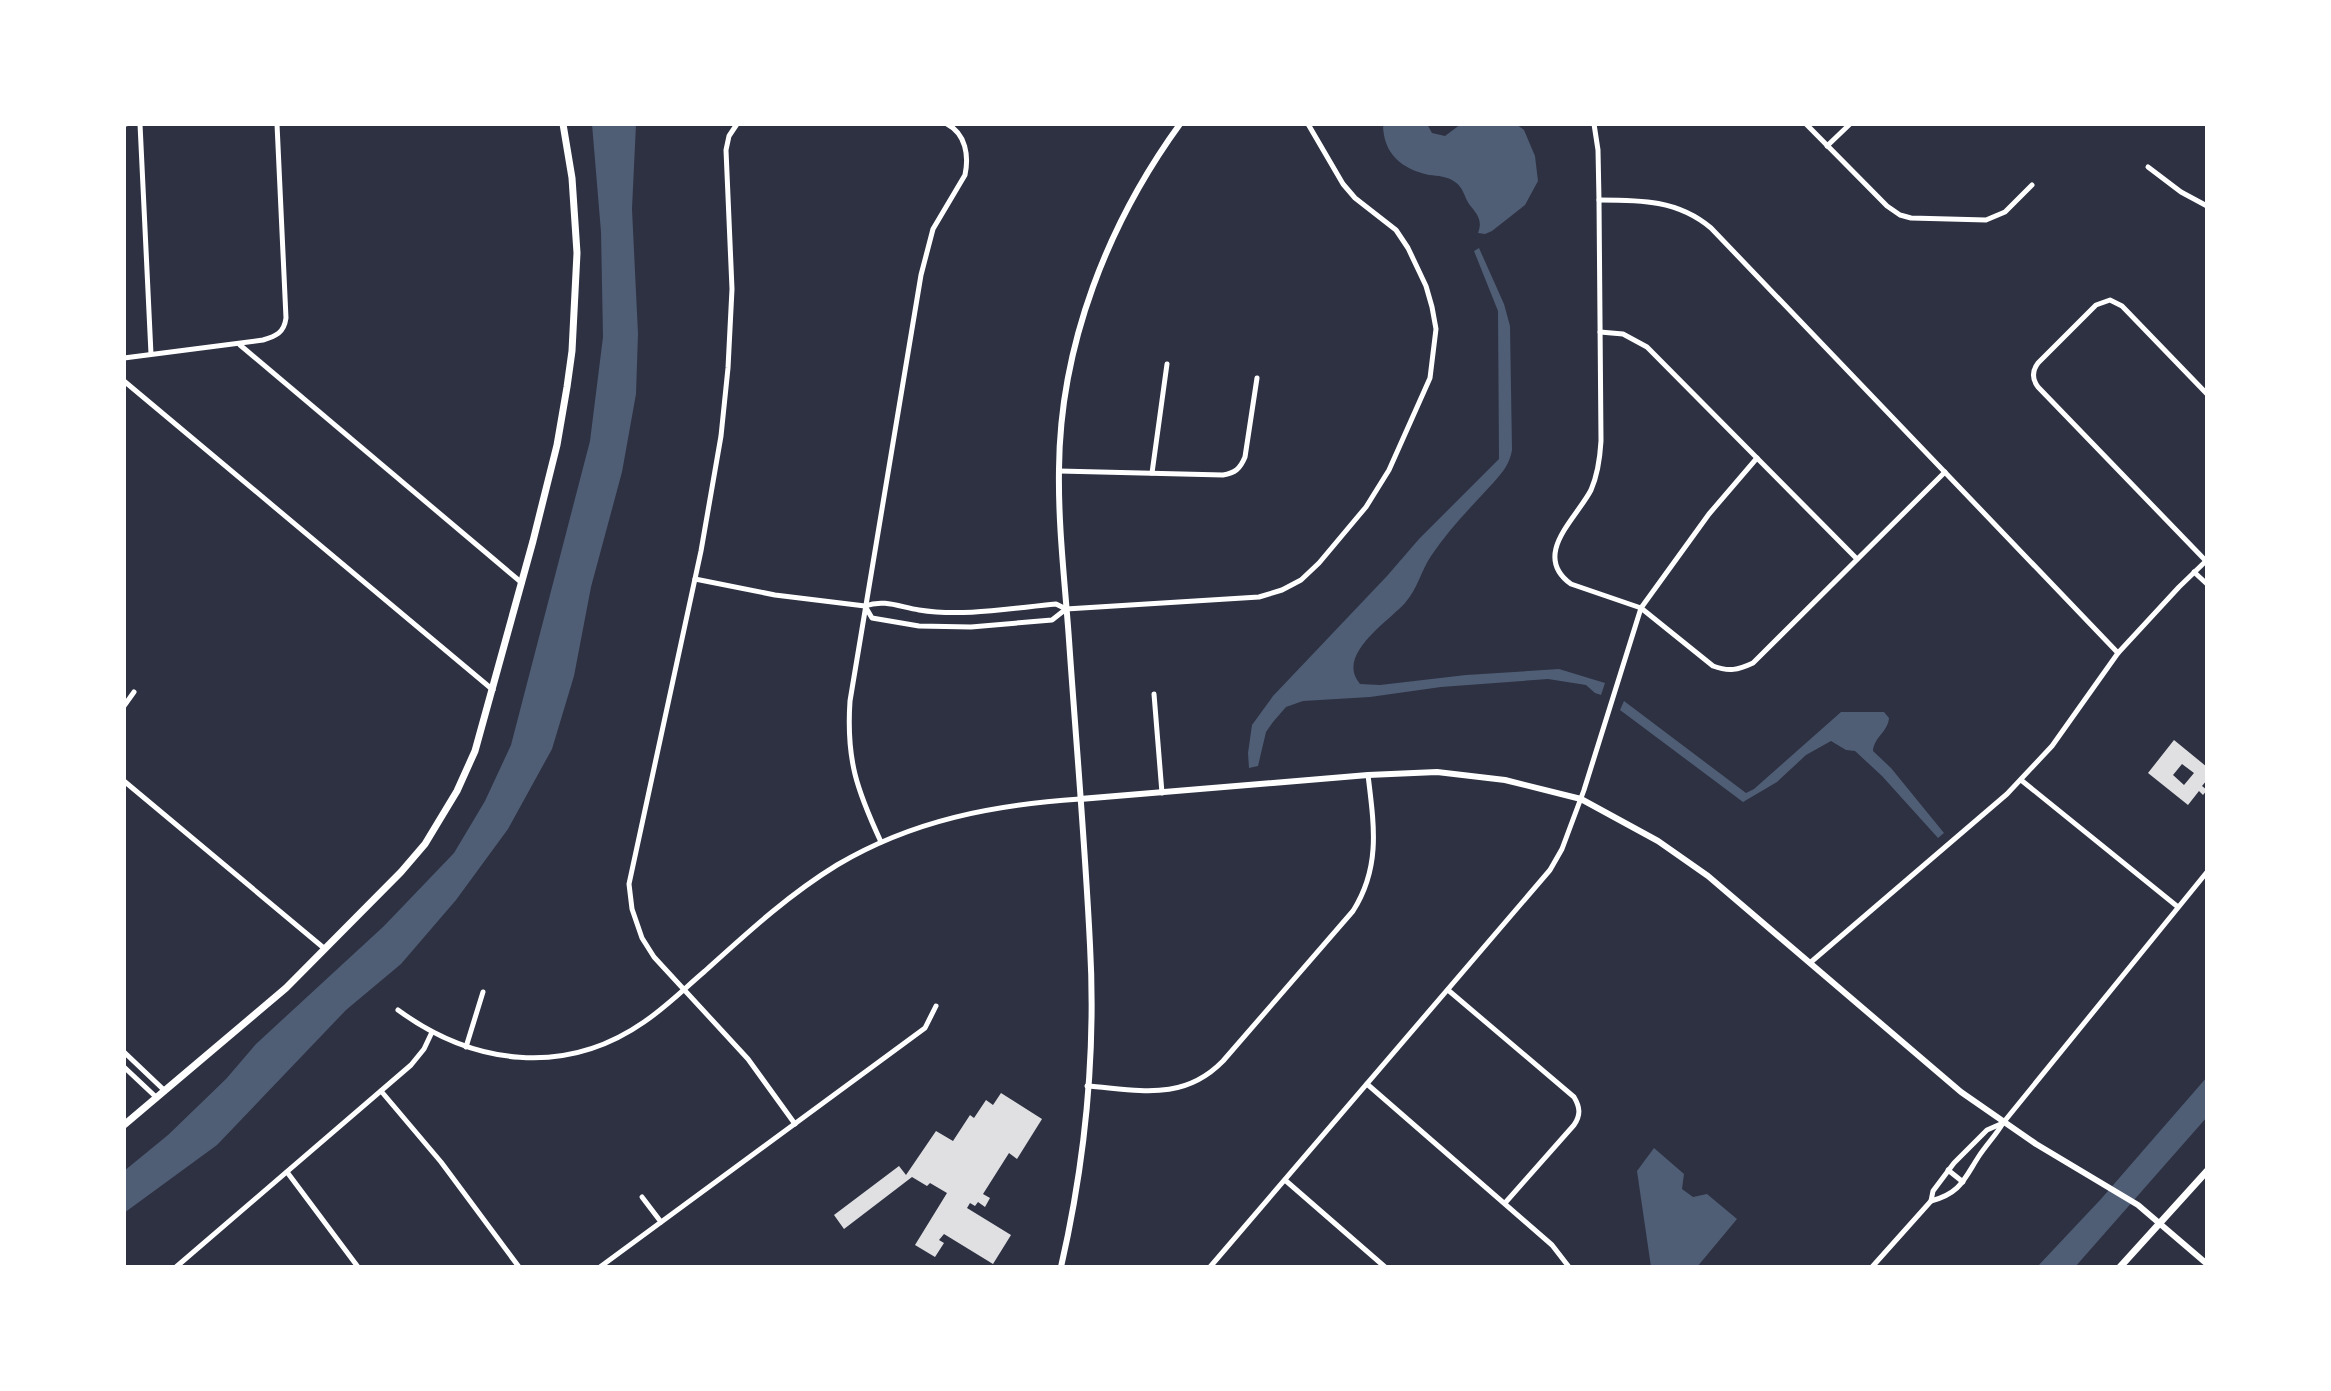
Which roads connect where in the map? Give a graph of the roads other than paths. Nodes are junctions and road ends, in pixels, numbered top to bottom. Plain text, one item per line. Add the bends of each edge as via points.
1 (140, 124) edge
2 (277, 124) edge
3 (563, 124) edge
4 (737, 124) edge
5 (947, 124) edge
6 (1180, 124) edge
7 (1308, 124) edge
8 (1594, 124) edge
9 (1806, 124) edge
10 (1850, 124) edge
11 (1827, 146) junction
12 (2148, 167) dead end
13 (2032, 185) dead end
14 (1600, 200) junction
15 (2207, 206) edge
16 (1600, 332) junction
17 (240, 345) junction
18 (150, 354) junction
19 (124, 358) edge
20 (1167, 364) dead end
21 (1257, 378) dead end
22 (124, 382) edge
23 (2207, 394) edge
24 (1757, 458) junction
25 (1059, 471) junction
26 (1945, 472) junction
27 (1152, 473) junction
28 (1857, 559) junction
29 (2206, 560) edge
30 (2194, 572) junction
31 (695, 579) junction
32 (522, 583) junction
33 (2207, 584) edge
34 (866, 606) junction
35 (1642, 608) junction
36 (1066, 609) junction
37 (961, 612) junction
38 (961, 627) junction
39 (2118, 653) junction
40 (493, 690) junction
41 (134, 692) dead end
42 (1153, 694) dead end
43 (124, 706) edge
44 (1368, 775) junction
45 (2021, 780) junction
46 (124, 781) edge
47 (1162, 793) junction
48 (1080, 799) junction
49 (1580, 800) junction
50 (881, 842) junction
51 (2207, 872) edge
52 (2178, 907) junction
53 (325, 949) junction
54 (1811, 962) junction
55 (684, 989) junction
56 (1448, 990) junction
57 (483, 992) dead end
58 (936, 1006) dead end
59 (398, 1010) dead end
60 (432, 1032) junction
61 (466, 1047) junction
62 (124, 1052) edge
63 (124, 1067) edge
64 (1367, 1084) junction
65 (1087, 1086) junction
66 (165, 1091) junction
67 (381, 1091) junction
68 (157, 1098) junction
69 (2003, 1123) junction
70 (795, 1124) junction
71 (124, 1125) edge
72 (1948, 1170) junction
73 (2207, 1171) edge
74 (287, 1172) junction
75 (1284, 1180) junction
76 (1963, 1182) junction
77 (642, 1197) dead end
78 (1931, 1201) junction
79 (1505, 1203) junction
80 (660, 1222) junction
81 (2160, 1222) junction
82 (2207, 1264) edge
83 (176, 1267) edge
84 (358, 1267) edge
85 (519, 1267) edge
86 (600, 1267) edge
87 (1061, 1267) edge
88 (1210, 1267) edge
89 (1385, 1267) edge
90 (1569, 1267) edge
91 (1872, 1267) edge
92 (2120, 1267) edge

1 - 18 street
2 - 17 street via 285,328 278,335
3 - 32 main road via 576,227 572,351 557,445
4 - 31 street via 726,150 732,289 728,368 714,484
5 - 34 street via 964,143 967,167 933,229 926,254
6 - 25 street via 1131,201 1086,304 1063,411
7 - 36 street via 1349,191 1396,230 1432,307 1436,329 1430,378 1389,470 1319,563 1282,590 1259,597
8 - 14 street
9 - 11 street
10 - 11 street
11 - 13 street via 1886,206 1911,218 1986,220 2005,212
12 - 15 street
14 - 16 street
14 - 26 street via 1653,201 1700,219
16 - 24 street via 1623,334 1647,347
16 - 35 street via 1601,441 1596,477 1586,500 1559,537 1555,563 1571,584
17 - 18 street
17 - 32 street
18 - 19 street
20 - 27 street
21 - 27 street via 1241,467 1223,475
22 - 40 street
23 - 29 street via 2115,301 2096,305 2035,367 2033,377
24 - 28 street
24 - 35 street via 1709,514
25 - 27 street
25 - 36 street
26 - 28 street
26 - 39 street
28 - 35 street via 1753,663 1739,670 1713,666
29 - 30 street
30 - 33 street
30 - 39 street
31 - 34 street
31 - 55 street via 629,884 642,938
32 - 40 main road
34 - 37 street via 878,601
34 - 38 street via 872,618 881,620
34 - 50 street via 848,732 857,787
35 - 49 street
36 - 37 street via 1056,604
36 - 38 street via 1052,620
36 - 48 street
37 - 38 street
39 - 45 street via 2052,746
40 - 53 main road via 475,751 425,844
41 - 43 street
42 - 47 street
44 - 47 street
44 - 49 street via 1437,772 1474,776
44 - 65 street via 1374,849 1365,892 1223,1061 1179,1089
45 - 52 street
45 - 54 street
46 - 53 street
47 - 48 street
48 - 50 street via 965,813
48 - 65 street via 1090,947
49 - 54 street via 1696,867
49 - 56 street via 1550,870
50 - 55 street via 798,891
51 - 52 street
52 - 69 street
53 - 66 main road
54 - 69 street
55 - 61 street via 642,1024 586,1051 519,1059
55 - 70 street via 748,1059
56 - 64 street
56 - 79 street via 1574,1097 1580,1110 1577,1122
57 - 61 street
58 - 70 street via 925,1028
59 - 60 street
60 - 61 street
60 - 67 street via 418,1058
62 - 66 street
63 - 68 street
64 - 75 street
64 - 79 street
65 - 87 street via 1077,1191
66 - 68 main road
67 - 74 street
67 - 85 street
68 - 71 main road
69 - 72 street via 1987,1130
69 - 76 street
69 - 81 street
70 - 80 street
72 - 76 street
72 - 78 street
73 - 81 main road
74 - 83 street
74 - 84 street
75 - 88 street
75 - 89 street
76 - 78 street via 1955,1191
77 - 80 street
78 - 91 street
79 - 90 street via 1552,1245
80 - 86 street
81 - 82 street
81 - 92 main road

